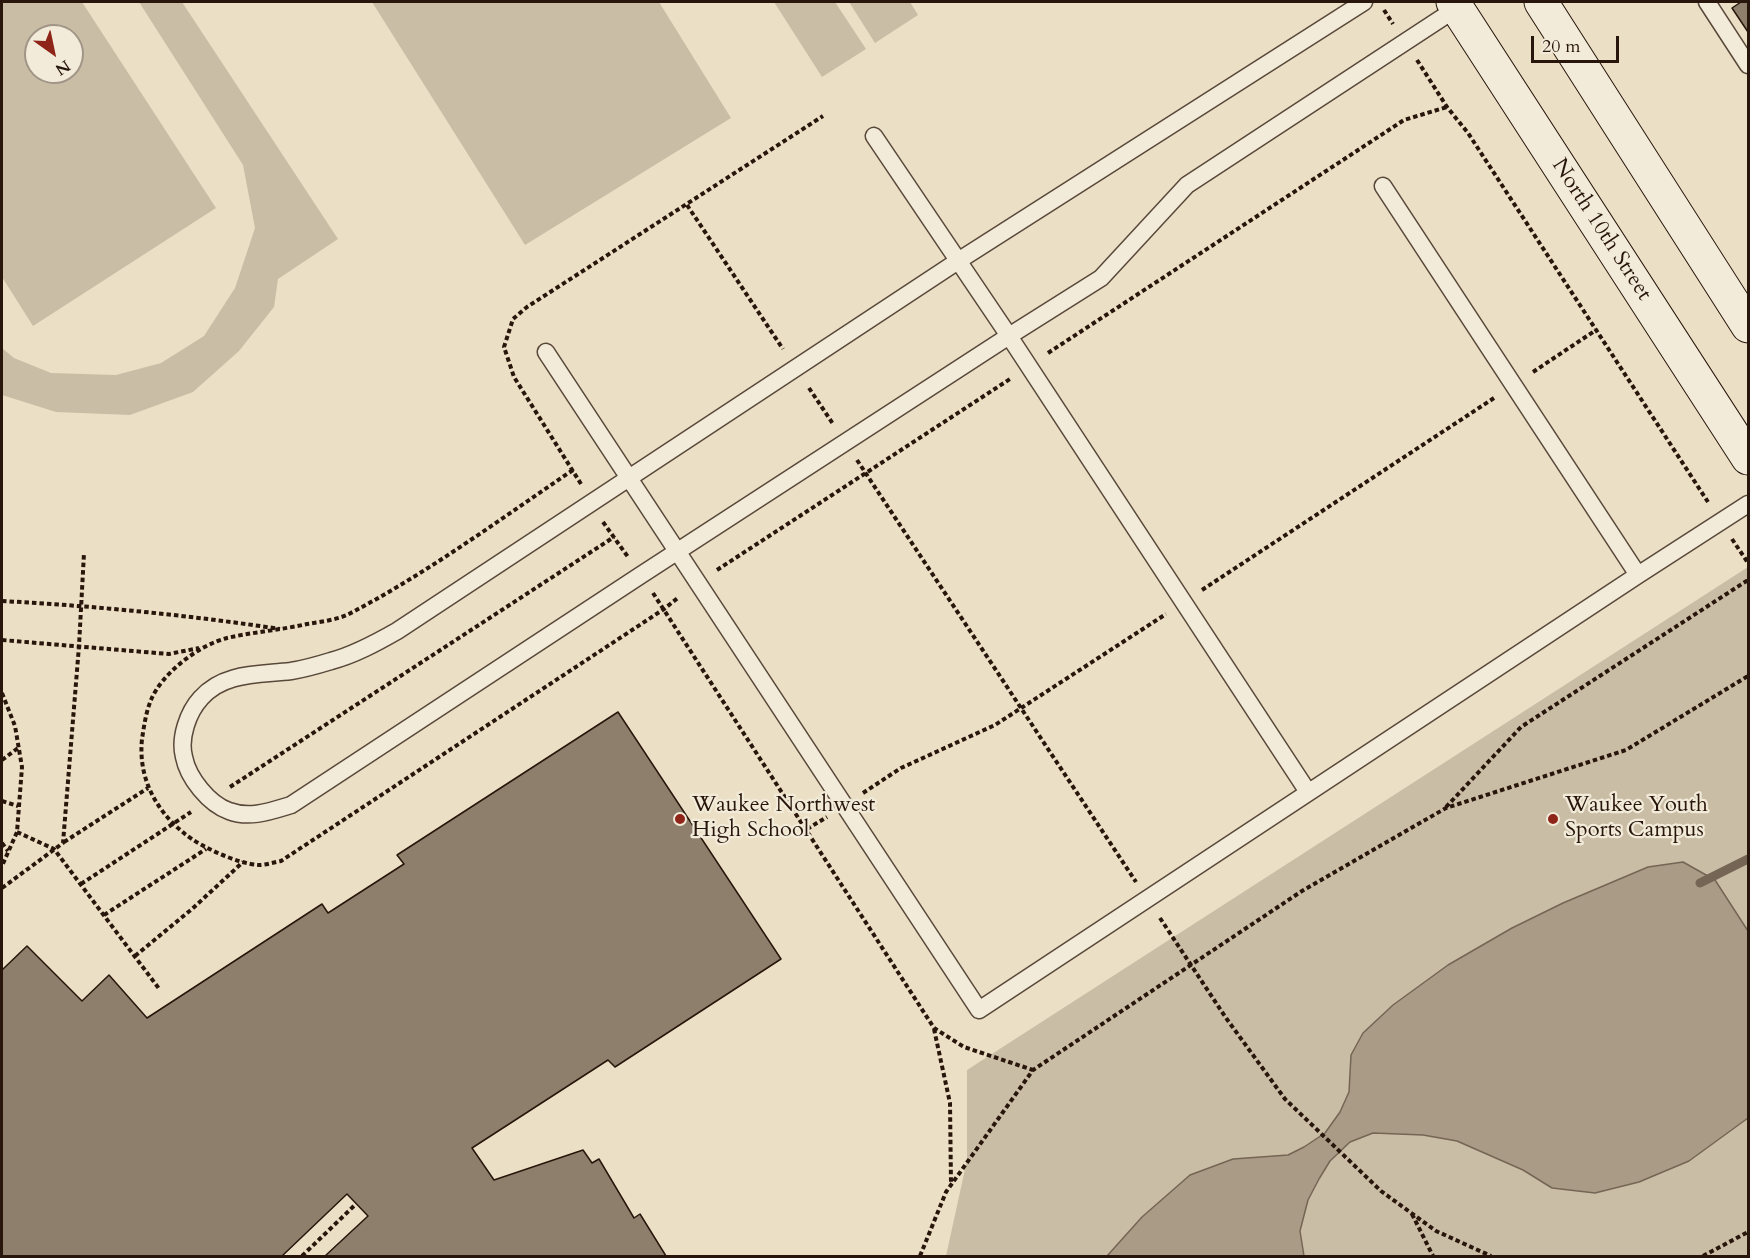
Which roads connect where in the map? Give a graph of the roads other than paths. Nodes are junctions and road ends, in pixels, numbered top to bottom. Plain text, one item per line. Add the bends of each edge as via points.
1 (1364, 2) edge
2 (1541, 2) edge
3 (1707, 2) edge
4 (1455, 5) edge
5 (1749, 65) edge
6 (874, 136) dead end
7 (1383, 186) dead end
8 (958, 261) junction
9 (1749, 326) edge
10 (1009, 336) junction
11 (546, 352) dead end
12 (1749, 458) edge
13 (629, 478) junction
14 (1749, 504) edge
15 (678, 552) junction
16 (1638, 575) junction
17 (1308, 792) junction

1 - 8 lane
2 - 9 main road
3 - 5 lane
4 - 10 lane via 1187,185 1101,278
4 - 12 main road, North 10th Street
6 - 8 lane
7 - 16 lane
8 - 10 lane
8 - 13 lane
10 - 15 lane
10 - 17 lane
11 - 13 lane
13 - 15 lane
13 - 15 lane via 369,647 332,661 234,678 215,685 189,716 184,737 184,757 202,792 230,812 256,815 291,805
14 - 16 lane
15 - 17 lane via 979,1010
16 - 17 lane

